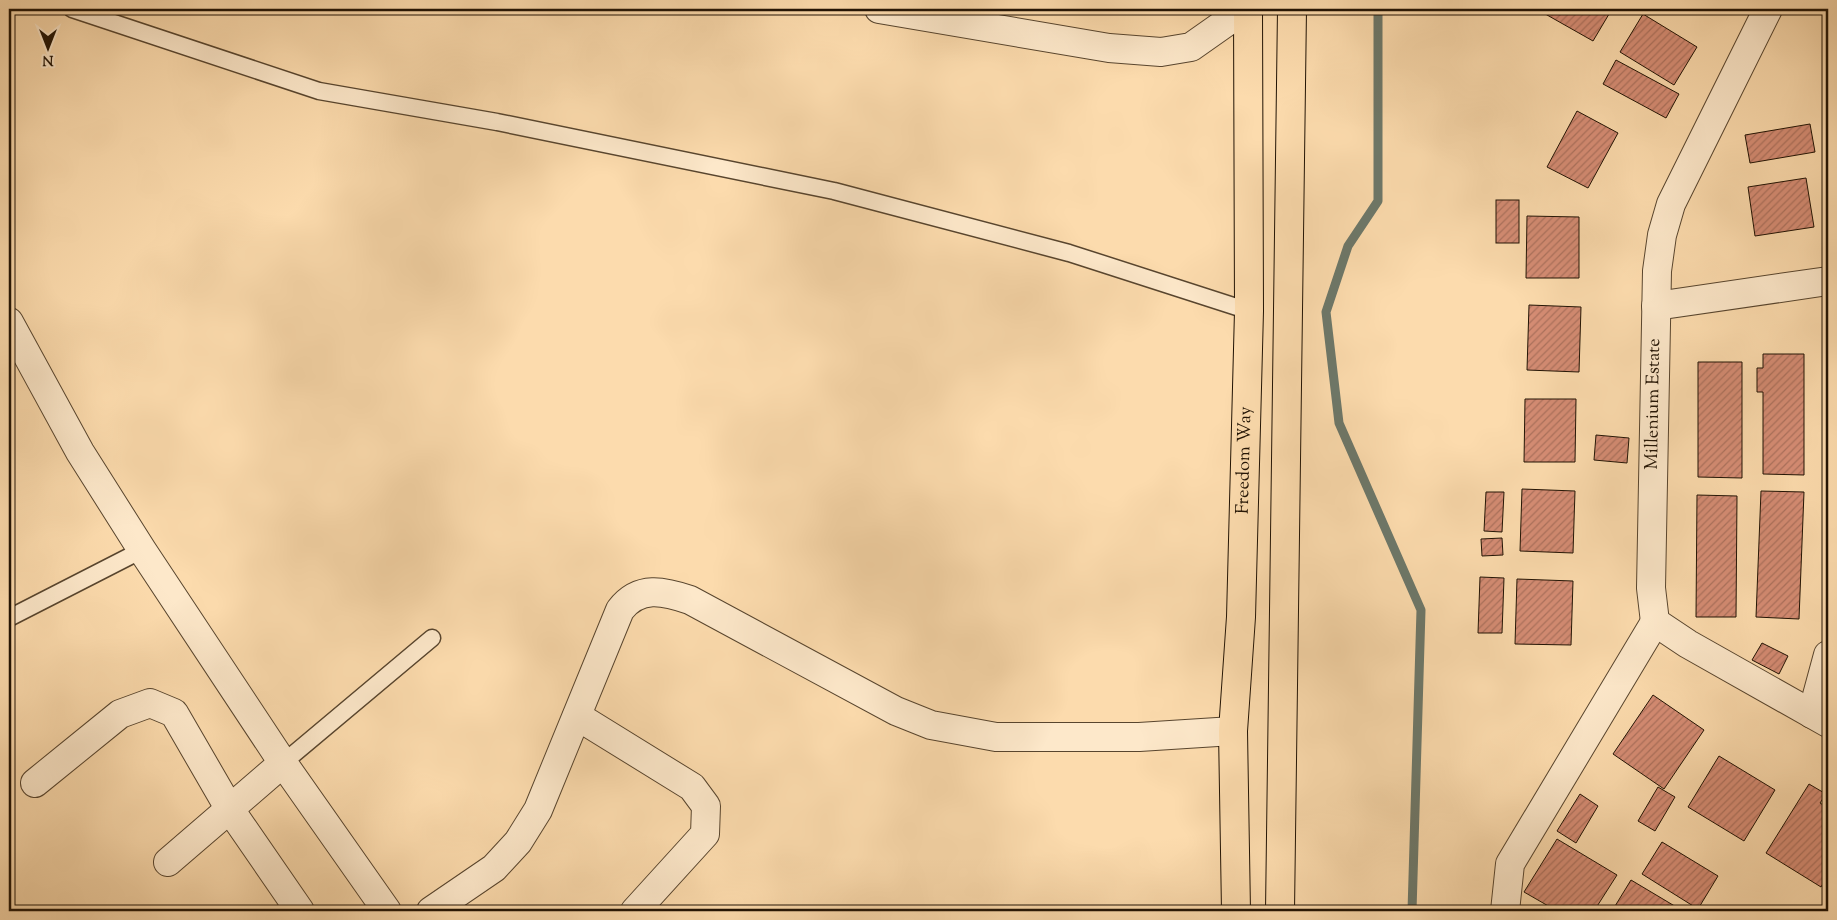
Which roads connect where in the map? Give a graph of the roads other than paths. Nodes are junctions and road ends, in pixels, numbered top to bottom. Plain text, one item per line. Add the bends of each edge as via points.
1 (72, 9) edge
2 (878, 9) edge
3 (1246, 9) edge
4 (1292, 9) edge
5 (1768, 9) edge
6 (1006, 19) edge
7 (1828, 281) edge
8 (1656, 306) junction
9 (1249, 311) junction
10 (9, 322) edge
11 (142, 550) junction
12 (9, 618) edge
13 (1655, 622) junction
14 (432, 638) dead end
15 (1828, 656) edge
16 (1821, 712) edge
17 (577, 716) junction
18 (1233, 732) junction
19 (283, 762) junction
20 (35, 783) dead end
21 (229, 808) junction
22 (168, 862) dead end
23 (461, 903) edge
24 (300, 911) edge
25 (387, 911) edge
26 (431, 911) edge
27 (635, 911) edge
28 (1236, 911) edge
29 (1280, 911) edge
30 (1505, 911) edge

1 - 9 lane via 319,92 497,122 834,191 1069,252
2 - 6 street
3 - 6 street via 1191,47 1161,52 1109,48
3 - 9 main road, Freedom Way
4 - 29 main road
5 - 8 street, Millenium Estate via 1671,204 1662,235
7 - 8 street
8 - 13 street, Millenium Estate via 1651,588
9 - 18 main road, Freedom Way via 1241,617
10 - 11 street via 80,452
11 - 12 lane
11 - 19 street
13 - 16 street via 1688,644
13 - 30 street via 1510,864
14 - 19 lane
15 - 16 street
17 - 18 street via 620,610 638,594 654,591 690,600 896,711 931,725 996,737 1139,737
17 - 23 street via 538,810 518,842
17 - 27 street via 692,787 706,806 705,834
18 - 28 main road, Freedom Way
19 - 21 street
19 - 25 street
20 - 21 street via 120,714 150,703 174,713
21 - 22 street
21 - 24 street
23 - 26 street

